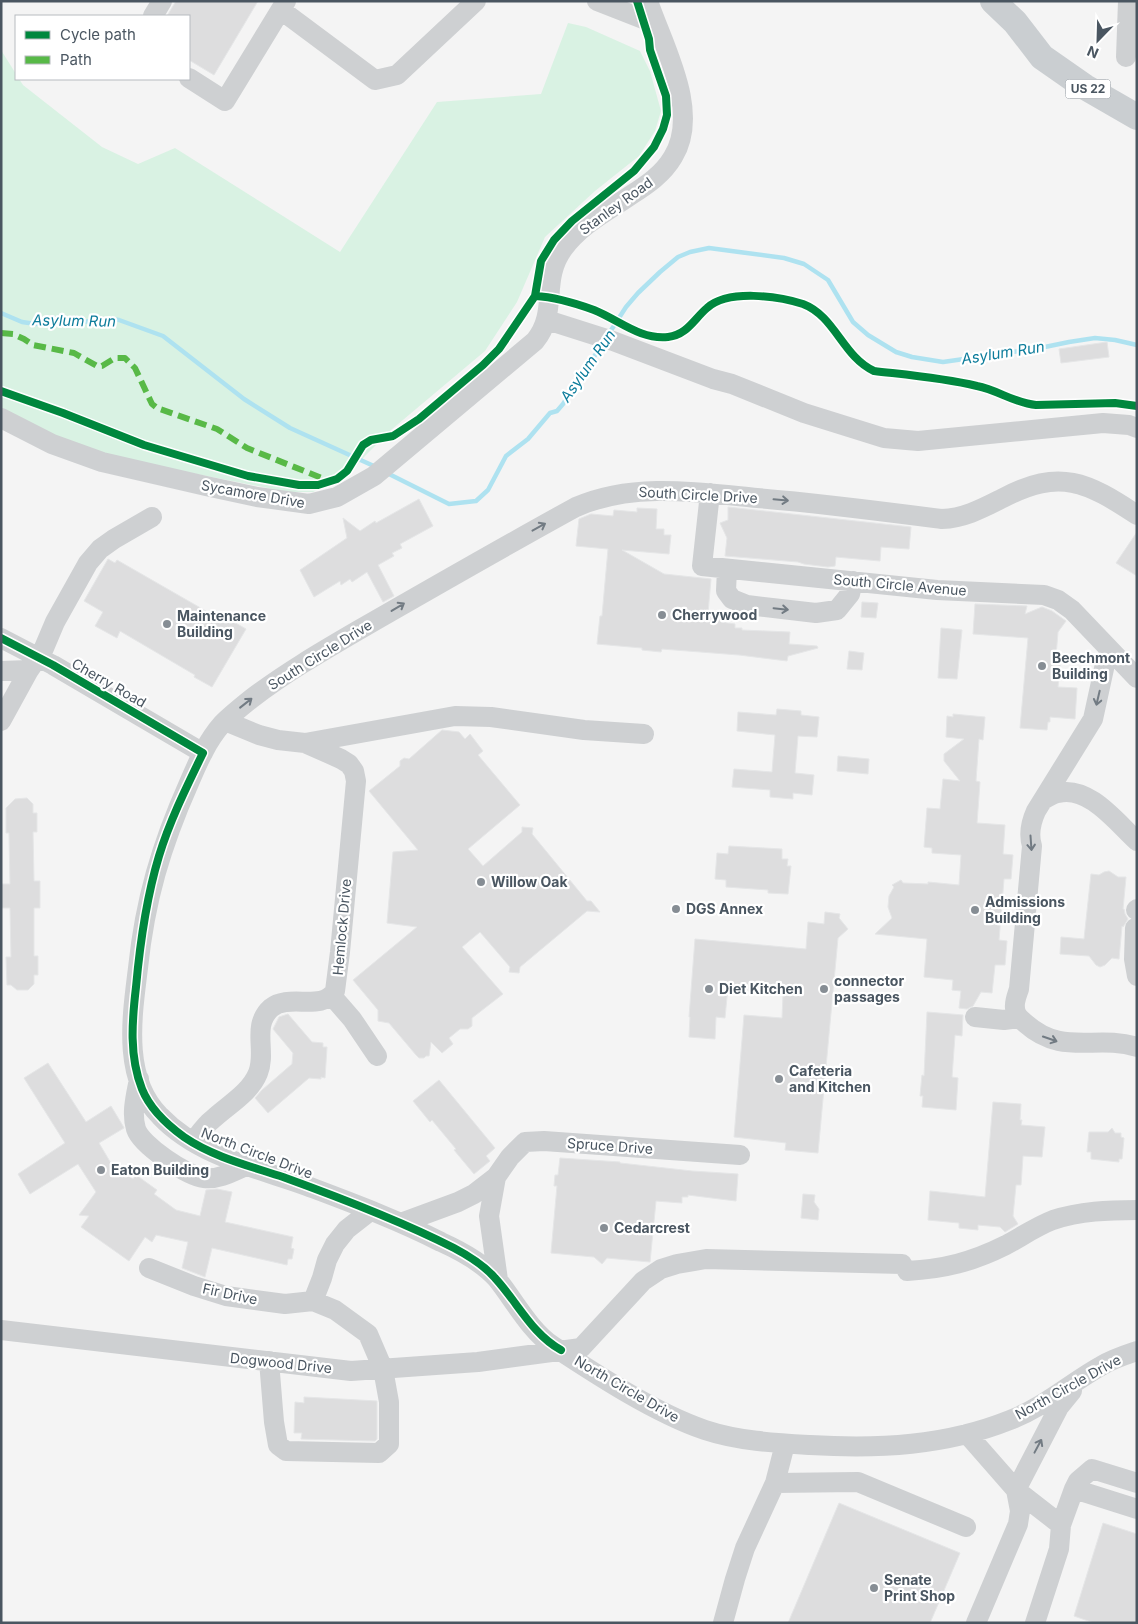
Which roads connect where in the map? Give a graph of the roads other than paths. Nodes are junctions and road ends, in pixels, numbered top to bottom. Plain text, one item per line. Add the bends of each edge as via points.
1 (162, 1) edge
2 (476, 1) edge
3 (597, 1) edge
4 (993, 1) edge
5 (1128, 1) edge
6 (284, 5) edge
7 (650, 10) edge
8 (154, 15) edge
9 (1015, 22) junction
10 (1126, 57) dead end
11 (190, 79) edge
12 (1137, 97) edge
13 (1137, 117) edge
14 (549, 298) joint
15 (546, 320) junction
16 (1, 418) edge
17 (1137, 428) edge
18 (710, 494) junction
19 (1137, 515) edge
20 (152, 517) dead end
21 (727, 568) junction
22 (853, 581) junction
23 (1, 638) edge
24 (1110, 651) junction
25 (34, 664) junction
26 (1, 671) edge
27 (1137, 678) edge
28 (1, 721) edge
29 (225, 721) junction
30 (644, 734) dead end
31 (305, 743) junction
32 (203, 753) junction
33 (1043, 800) junction
34 (1137, 841) edge
35 (1136, 916) edge
36 (1137, 976) edge
37 (332, 996) junction
38 (974, 1017) dead end
39 (1019, 1018) junction
40 (1137, 1047) edge
41 (377, 1056) dead end
42 (138, 1079) junction
43 (193, 1142) junction
44 (740, 1155) dead end
45 (248, 1165) junction
46 (496, 1177) junction
47 (1137, 1210) edge
48 (370, 1211) junction
49 (402, 1223) junction
50 (149, 1268) dead end
51 (498, 1280) junction
52 (313, 1301) junction
53 (1, 1330) edge
54 (562, 1350) junction
55 (1137, 1351) edge
56 (269, 1361) junction
57 (383, 1369) junction
58 (1089, 1374) junction
59 (967, 1434) junction
60 (785, 1444) junction
61 (774, 1483) junction
62 (1137, 1483) edge
63 (1074, 1489) junction
64 (1016, 1490) junction
65 (1137, 1509) edge
66 (1061, 1526) junction
67 (966, 1527) dead end
68 (722, 1623) edge
69 (976, 1623) edge
70 (1035, 1623) edge

1 - 8 street
2 - 6 street via 397,75 375,80
3 - 7 street via 642,19
4 - 9 main road, US 22
5 - 10 street
6 - 11 street via 225,101
7 - 14 street, Stanley Road via 682,101 682,128 677,149 650,183 597,217 570,240 552,269
9 - 12 main road, US 22
9 - 13 main road, US 22 via 1042,57
14 - 15 street, Sycamore Drive
15 - 16 street, Sycamore Drive via 541,333 526,349 380,470 323,502 309,504 275,499 102,462 52,444
15 - 17 street via 732,384 804,413 884,438 918,441 1103,423
18 -> 19 street, South Circle Drive via 951,518 975,512 1022,490 1057,481 1085,486
18 - 21 street, South Circle Avenue via 702,566
29 -> 18 street, South Circle Drive via 265,688 305,662 576,507 594,499 625,493
20 - 25 street via 114,539 94,556 67,599
21 - 22 street, South Circle Avenue
21 -> 22 street via 726,592 732,599 747,605 816,613 837,610 850,594
22 - 24 street, South Circle Avenue via 1044,596 1058,600 1072,610
23 - 25 street, Cherry Road
24 - 27 street, South Circle Avenue
24 -> 33 street via 1093,719
25 - 26 street
25 - 28 street
25 - 32 street, Cherry Road
29 - 31 street, Hemlock Drive via 278,740
29 - 32 street, South Circle Drive
30 - 31 street via 454,716
31 - 37 street, Hemlock Drive via 349,764 356,781 340,952
32 - 42 street, North Circle Drive via 163,846 145,912 132,1040
33 - 34 street via 1062,792 1091,800 1109,812
33 -> 39 street via 1030,831 1031,855 1019,989 1014,1007
35 - 36 street
37 - 41 street
37 - 43 street via 319,1001 287,1002 271,1008 261,1023 262,1058 256,1077
38 - 39 street
39 -> 40 street via 1048,1039
42 - 43 street, North Circle Drive via 154,1110 173,1129
42 - 45 street via 134,1115 136,1131 170,1162 203,1178 218,1177
43 - 45 street, North Circle Drive
44 - 46 street, Spruce Drive via 525,1142
45 - 48 street, North Circle Drive
46 - 49 street, Spruce Drive via 458,1202
46 - 51 street, Spruce Drive via 489,1216
47 - 54 street, Dogwood Drive via 1075,1214 1052,1221 962,1264 934,1270 706,1259 677,1264 661,1269 643,1281 581,1348
48 - 49 street, North Circle Drive
48 - 52 street via 347,1229 335,1244 326,1260
49 - 51 street, North Circle Drive via 467,1255
50 - 52 street, Fir Drive via 226,1296 285,1304
51 - 54 street, North Circle Drive via 548,1343
52 - 57 street, Fir Drive via 335,1310 368,1334
53 - 56 street, Dogwood Drive
54 - 57 street, Dogwood Drive via 478,1362
54 - 60 street, North Circle Drive via 619,1386 687,1422 736,1438
55 - 58 street, North Circle Drive via 1106,1362
56 - 57 street, Dogwood Drive via 351,1371
56 - 57 street, Fir Drive via 278,1444 286,1451 379,1453 389,1444 389,1402
58 - 59 street, North Circle Drive via 1033,1410
64 -> 58 street via 1059,1407
59 - 60 street, North Circle Drive via 929,1442 879,1446
59 - 64 street
60 - 61 street
61 - 67 street via 858,1482
61 - 68 street via 745,1548
62 - 63 street via 1092,1469
63 - 65 street
63 - 66 street
64 - 66 street
64 - 69 street via 1020,1511 1018,1524
66 - 70 street via 1059,1549

